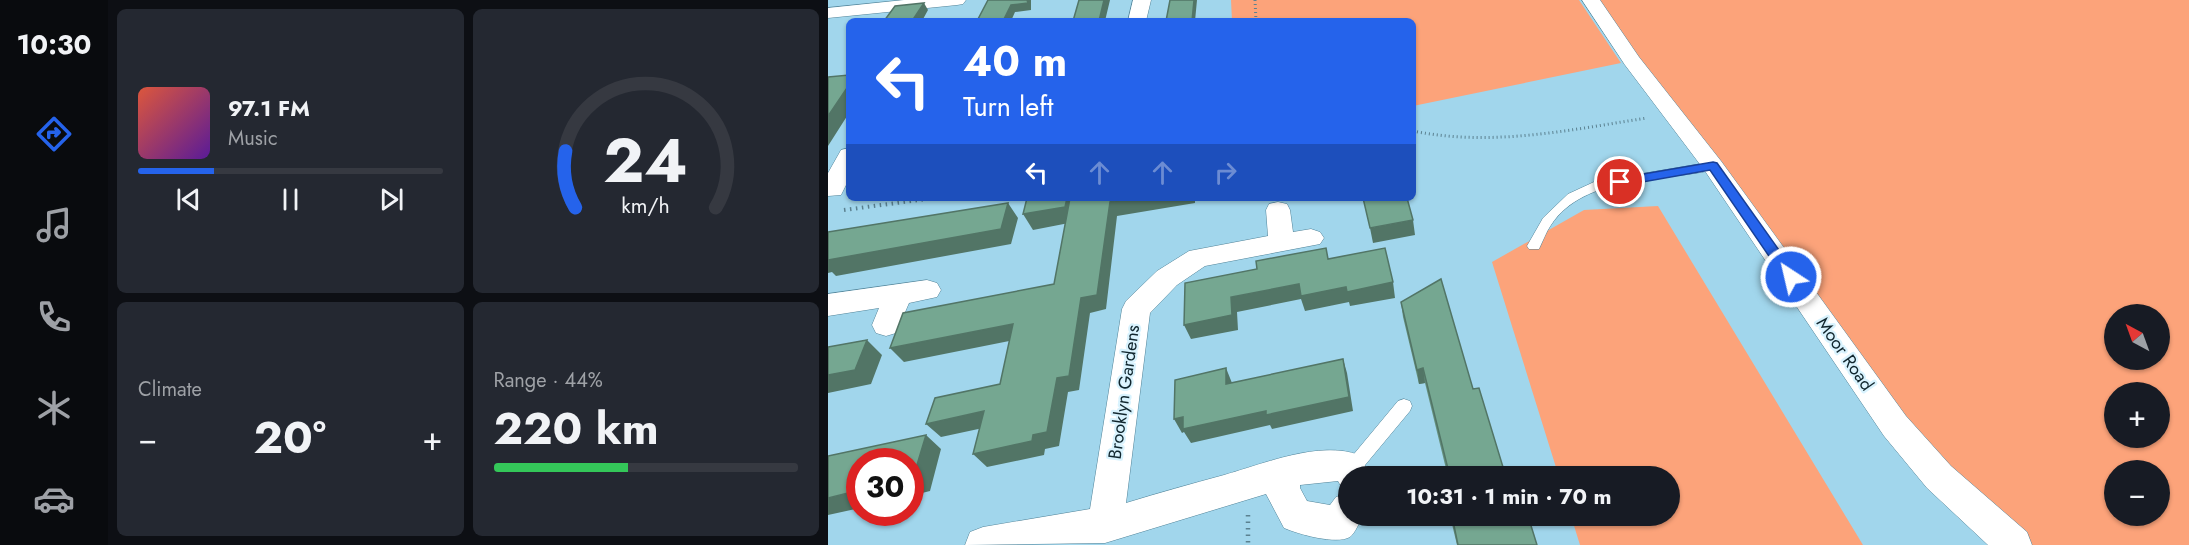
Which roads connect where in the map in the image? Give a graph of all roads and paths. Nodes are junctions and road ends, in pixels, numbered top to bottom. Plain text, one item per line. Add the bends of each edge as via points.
1 (958, 0) edge
2 (1142, 0) edge
3 (1255, 0) edge
4 (1591, 0) edge
5 (828, 13) edge
6 (949, 18) edge
7 (1138, 18) edge
8 (1256, 18) edge
9 (1656, 116) dead end
10 (1416, 132) edge
11 (846, 165) edge
12 (1713, 166) junction
13 (836, 200) joint
14 (846, 200) edge
15 (1278, 210) dead end
16 (1311, 238) dead end
17 (1282, 243) junction
18 (1534, 246) dead end
19 (828, 306) edge
20 (886, 325) dead end
21 (1404, 406) dead end
22 (1338, 466) edge
23 (1358, 466) edge
24 (1287, 472) junction
25 (1338, 524) edge
26 (1105, 526) junction
27 (983, 545) edge
28 (2014, 545) edge

1 - 5 street
1 - 6 street
2 - 7 street
3 - 8 path
4 - 12 street, Moor Road via 1632,61
9 - 10 path via 1489,140 1434,137
11 - 13 street
12 - 18 lane via 1598,185 1572,197 1547,221
12 - 28 street, Moor Road via 1895,426 1939,477
13 - 14 path
15 - 17 street
16 - 17 street, Brooklyn Gardens
17 - 26 street, Brooklyn Gardens via 1197,258 1167,278 1136,309
19 - 20 street via 913,292
21 - 23 lane
22 - 24 street
24 - 25 street via 1282,490 1296,516
24 - 26 street
26 - 27 street via 1084,526

